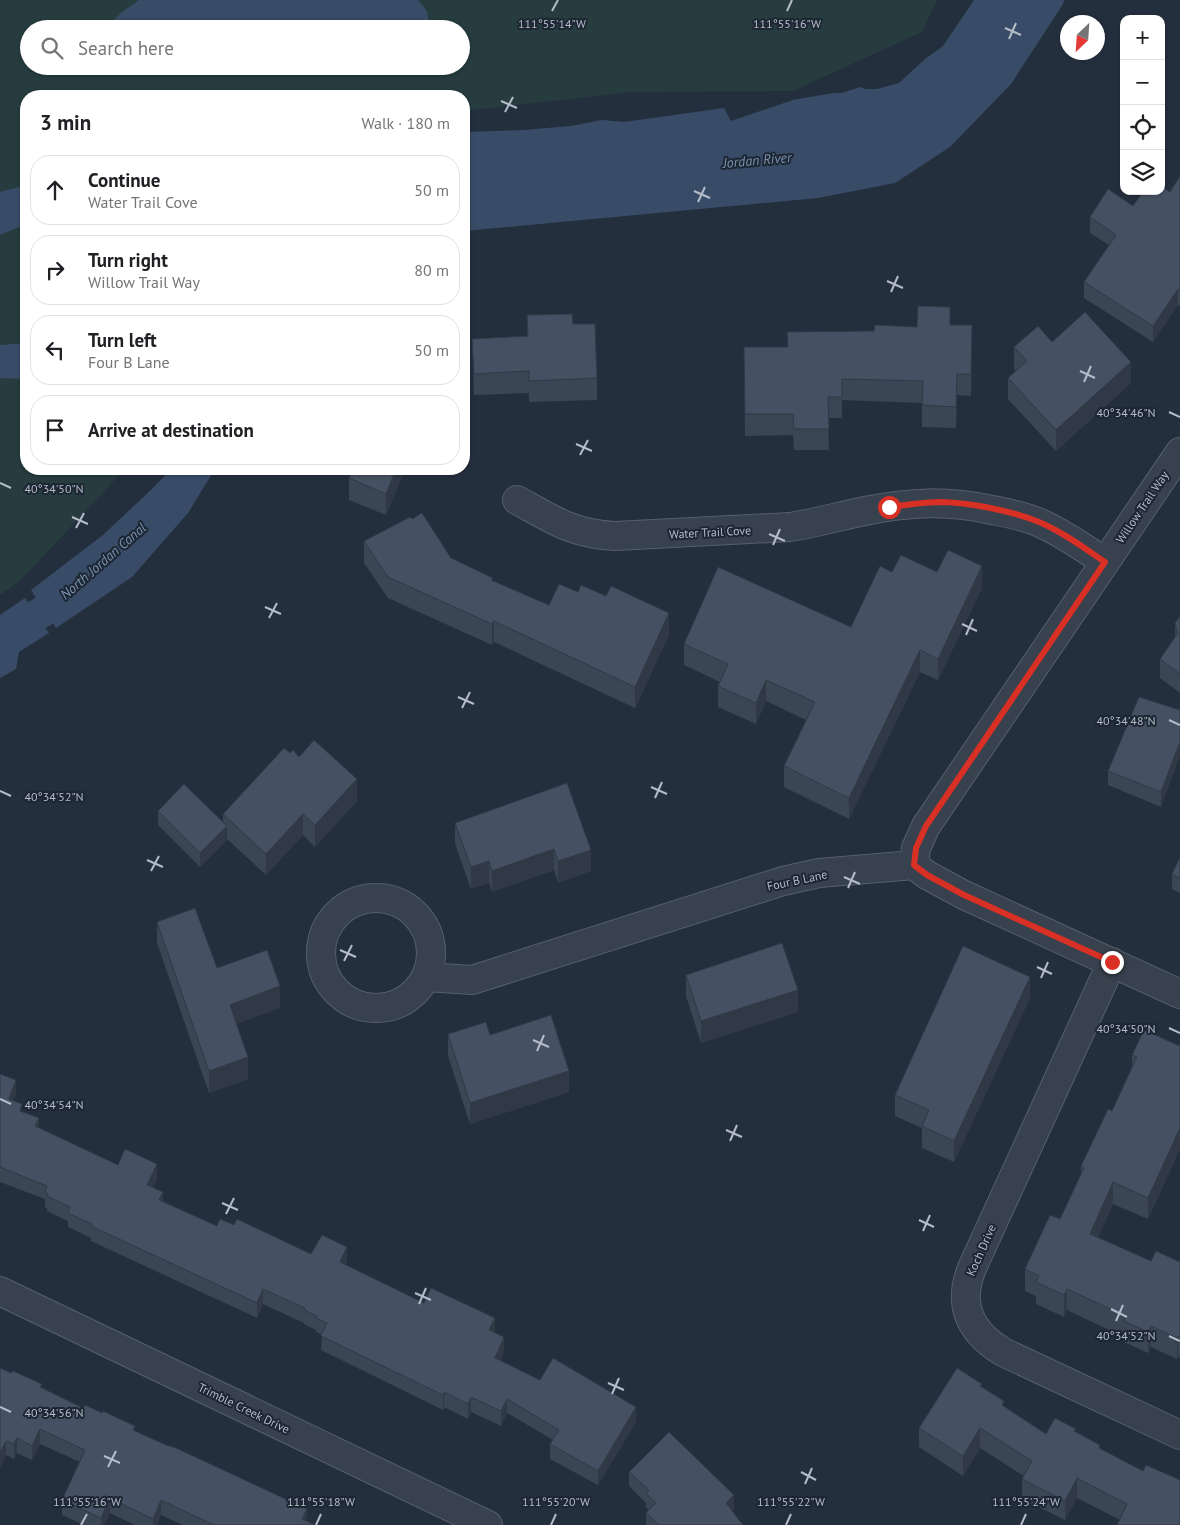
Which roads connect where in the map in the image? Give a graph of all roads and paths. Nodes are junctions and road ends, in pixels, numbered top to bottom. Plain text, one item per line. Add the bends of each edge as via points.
1 (1180, 452) edge
2 (517, 500) dead end
3 (1105, 562) junction
4 (914, 865) junction
5 (1112, 962) junction
6 (427, 978) junction
7 (1180, 994) edge
8 (0, 1291) edge
9 (1180, 1435) edge
10 (488, 1525) edge

1 - 3 street, Willow Trail Way
2 - 3 street, Water Trail Cove via 567,528 615,536 790,527 872,510 943,502 1012,513 1038,522
3 - 4 street, Willow Trail Way via 926,826 916,848
4 - 5 street via 964,895
4 - 6 street, Four B Lane via 819,873 783,881 472,980
5 - 7 street
5 - 9 street, Koch Drive via 972,1268 966,1303 974,1326 992,1346
6 - 6 street via 414,995 396,1006 374,1009 353,1004 335,991 324,972 321,951 326,930 339,912 358,901 379,898 400,903 418,916 429,935 432,957
8 - 10 street, Trimble Creek Drive

